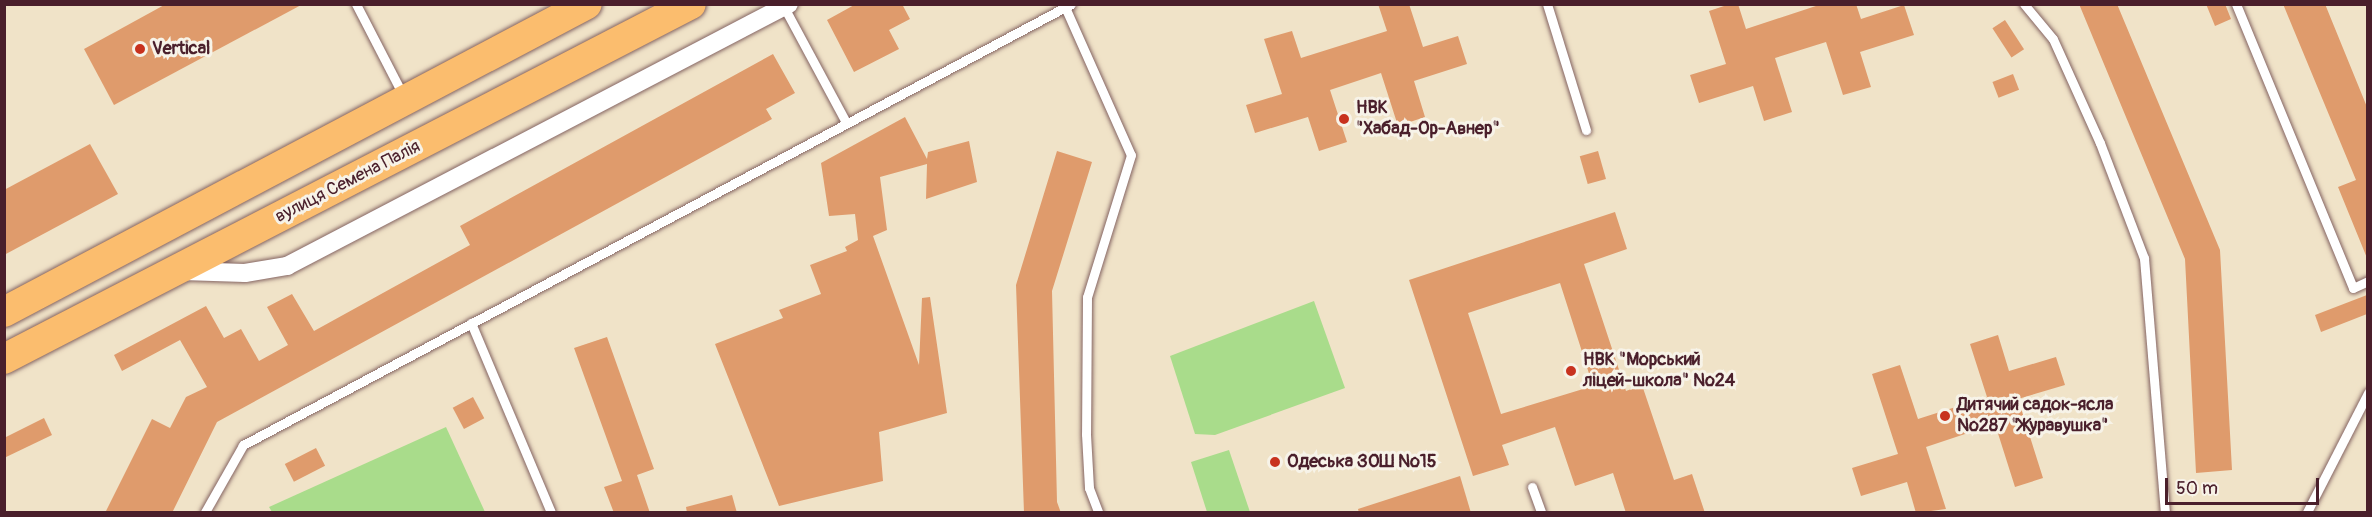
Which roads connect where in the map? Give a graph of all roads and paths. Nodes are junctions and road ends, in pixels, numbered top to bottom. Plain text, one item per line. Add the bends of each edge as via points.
1 (356, 4) edge
2 (587, 4) edge
3 (691, 4) edge
4 (1547, 4) edge
5 (2024, 4) edge
6 (2236, 4) edge
7 (787, 6) edge
8 (1068, 6) edge
9 (407, 102) junction
10 (846, 122) junction
11 (1586, 130) dead end
12 (174, 271) junction
13 (2367, 282) edge
14 (4, 312) edge
15 (471, 323) junction
16 (4, 359) edge
17 (2367, 393) edge
18 (1532, 487) dead end
19 (206, 513) edge
20 (550, 513) edge
21 (1098, 513) edge
22 (1541, 513) edge
23 (2165, 513) edge
24 (2307, 513) edge

1 - 9 lane
2 - 9 main road
3 - 12 main road, вулиця Семена Палія
4 - 11 lane
5 - 23 lane via 2053,39 2100,143 2144,258
6 - 13 lane via 2352,288
7 - 10 lane
7 - 12 street via 287,266 245,273
8 - 10 lane
8 - 21 lane via 1131,155 1087,297 1086,434 1089,488
9 - 14 main road
10 - 15 lane
12 - 16 main road, вулиця Семена Палія
15 - 19 lane via 243,445
15 - 20 lane
17 - 24 lane
18 - 22 lane

